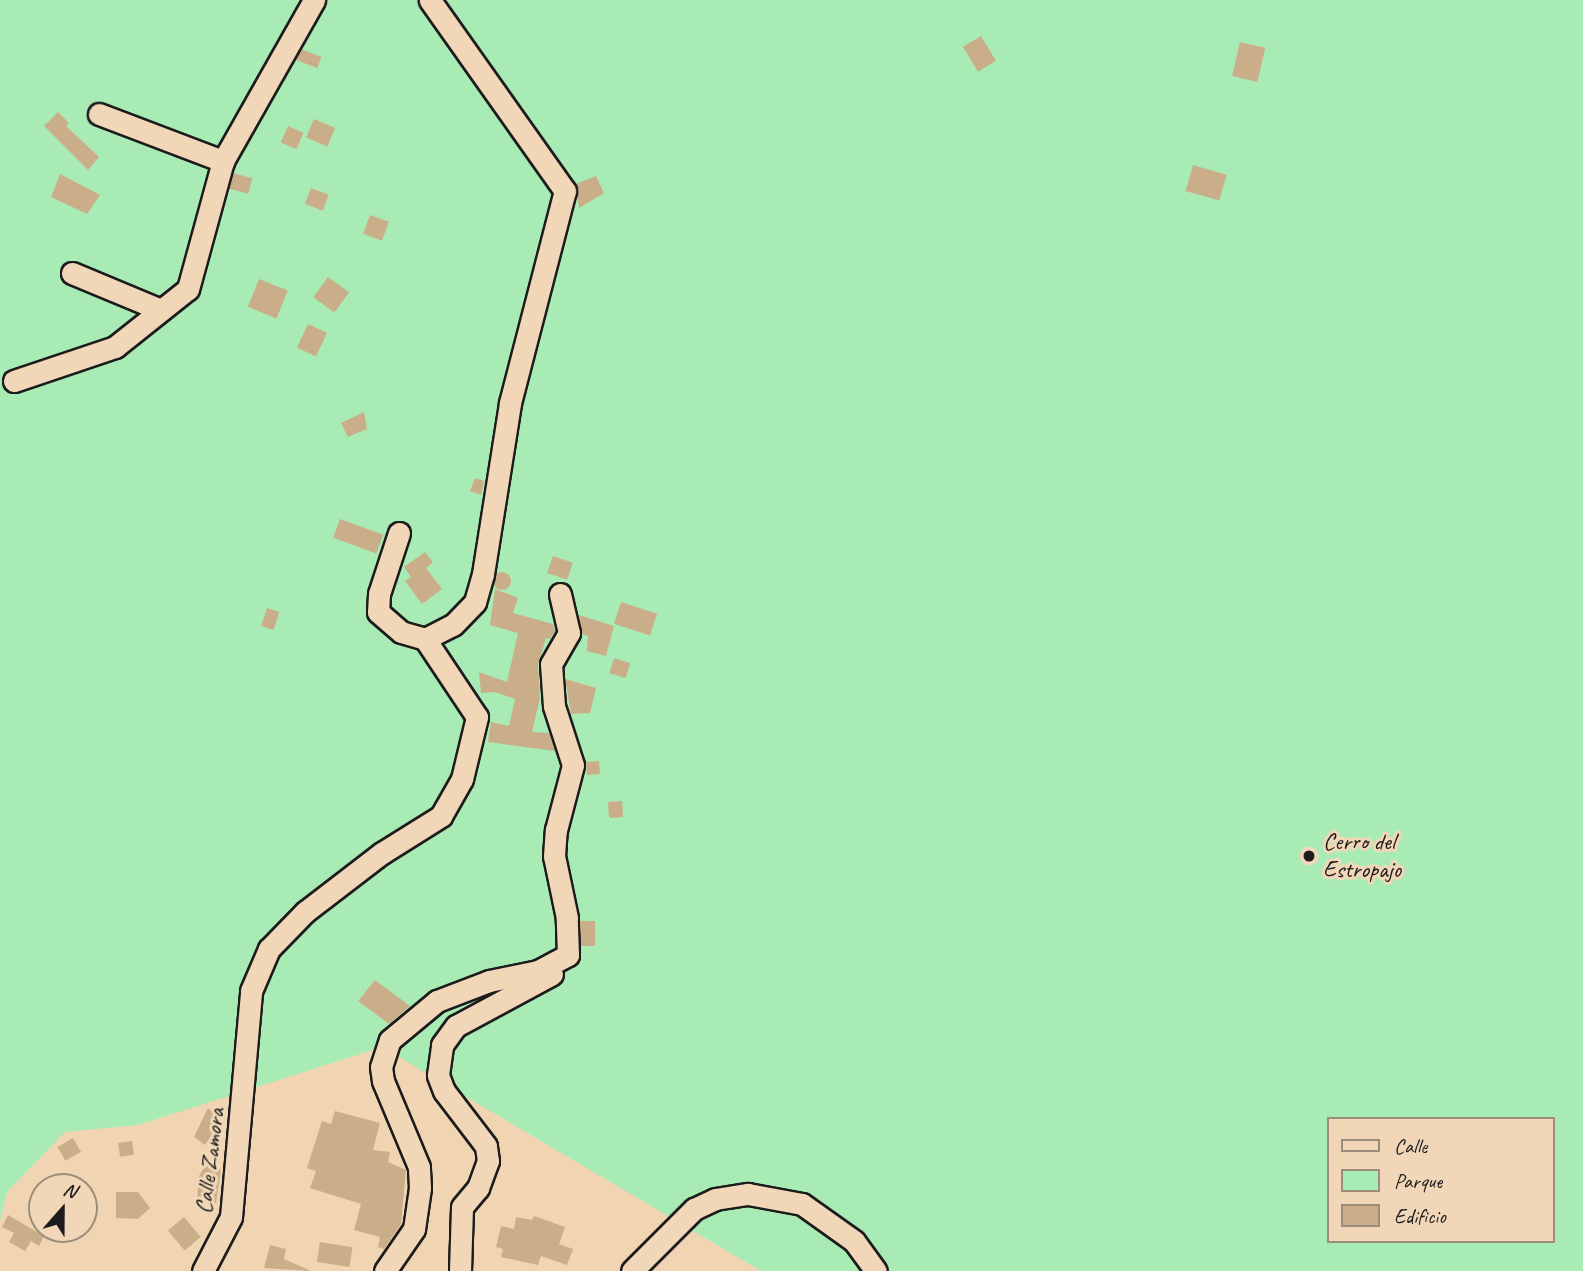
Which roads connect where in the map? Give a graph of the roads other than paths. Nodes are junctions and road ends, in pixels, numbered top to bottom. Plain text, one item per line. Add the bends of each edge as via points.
1 (314, 0) edge
2 (430, 0) edge
3 (99, 114) dead end
4 (223, 161) junction
5 (72, 273) dead end
6 (161, 310) junction
7 (14, 381) dead end
8 (399, 533) dead end
9 (560, 594) dead end
10 (425, 639) junction
11 (568, 955) junction
12 (203, 1271) edge
13 (384, 1271) edge
14 (460, 1271) edge
15 (632, 1271) edge
16 (876, 1271) edge

1 - 4 street
2 - 10 street via 565,191 510,403 484,574 475,602 453,625
3 - 4 street
4 - 6 street via 188,289
5 - 6 street
6 - 7 street via 115,346
8 - 10 street via 379,594 378,612 401,632
9 - 11 street via 569,633 551,664 554,706 573,765 556,830 555,856 567,918
10 - 12 street, Calle Zamora via 477,717 462,779 441,816 316,903 269,949 251,991 229,1227
11 - 13 street via 538,971 489,981 437,1001 396,1034 381,1067 419,1167 419,1207 414,1229
11 - 14 street via 562,969 456,1026 442,1045 438,1074 444,1091 486,1146 488,1161 459,1220
15 - 16 street via 694,1209 715,1199 748,1194 802,1204 854,1241

